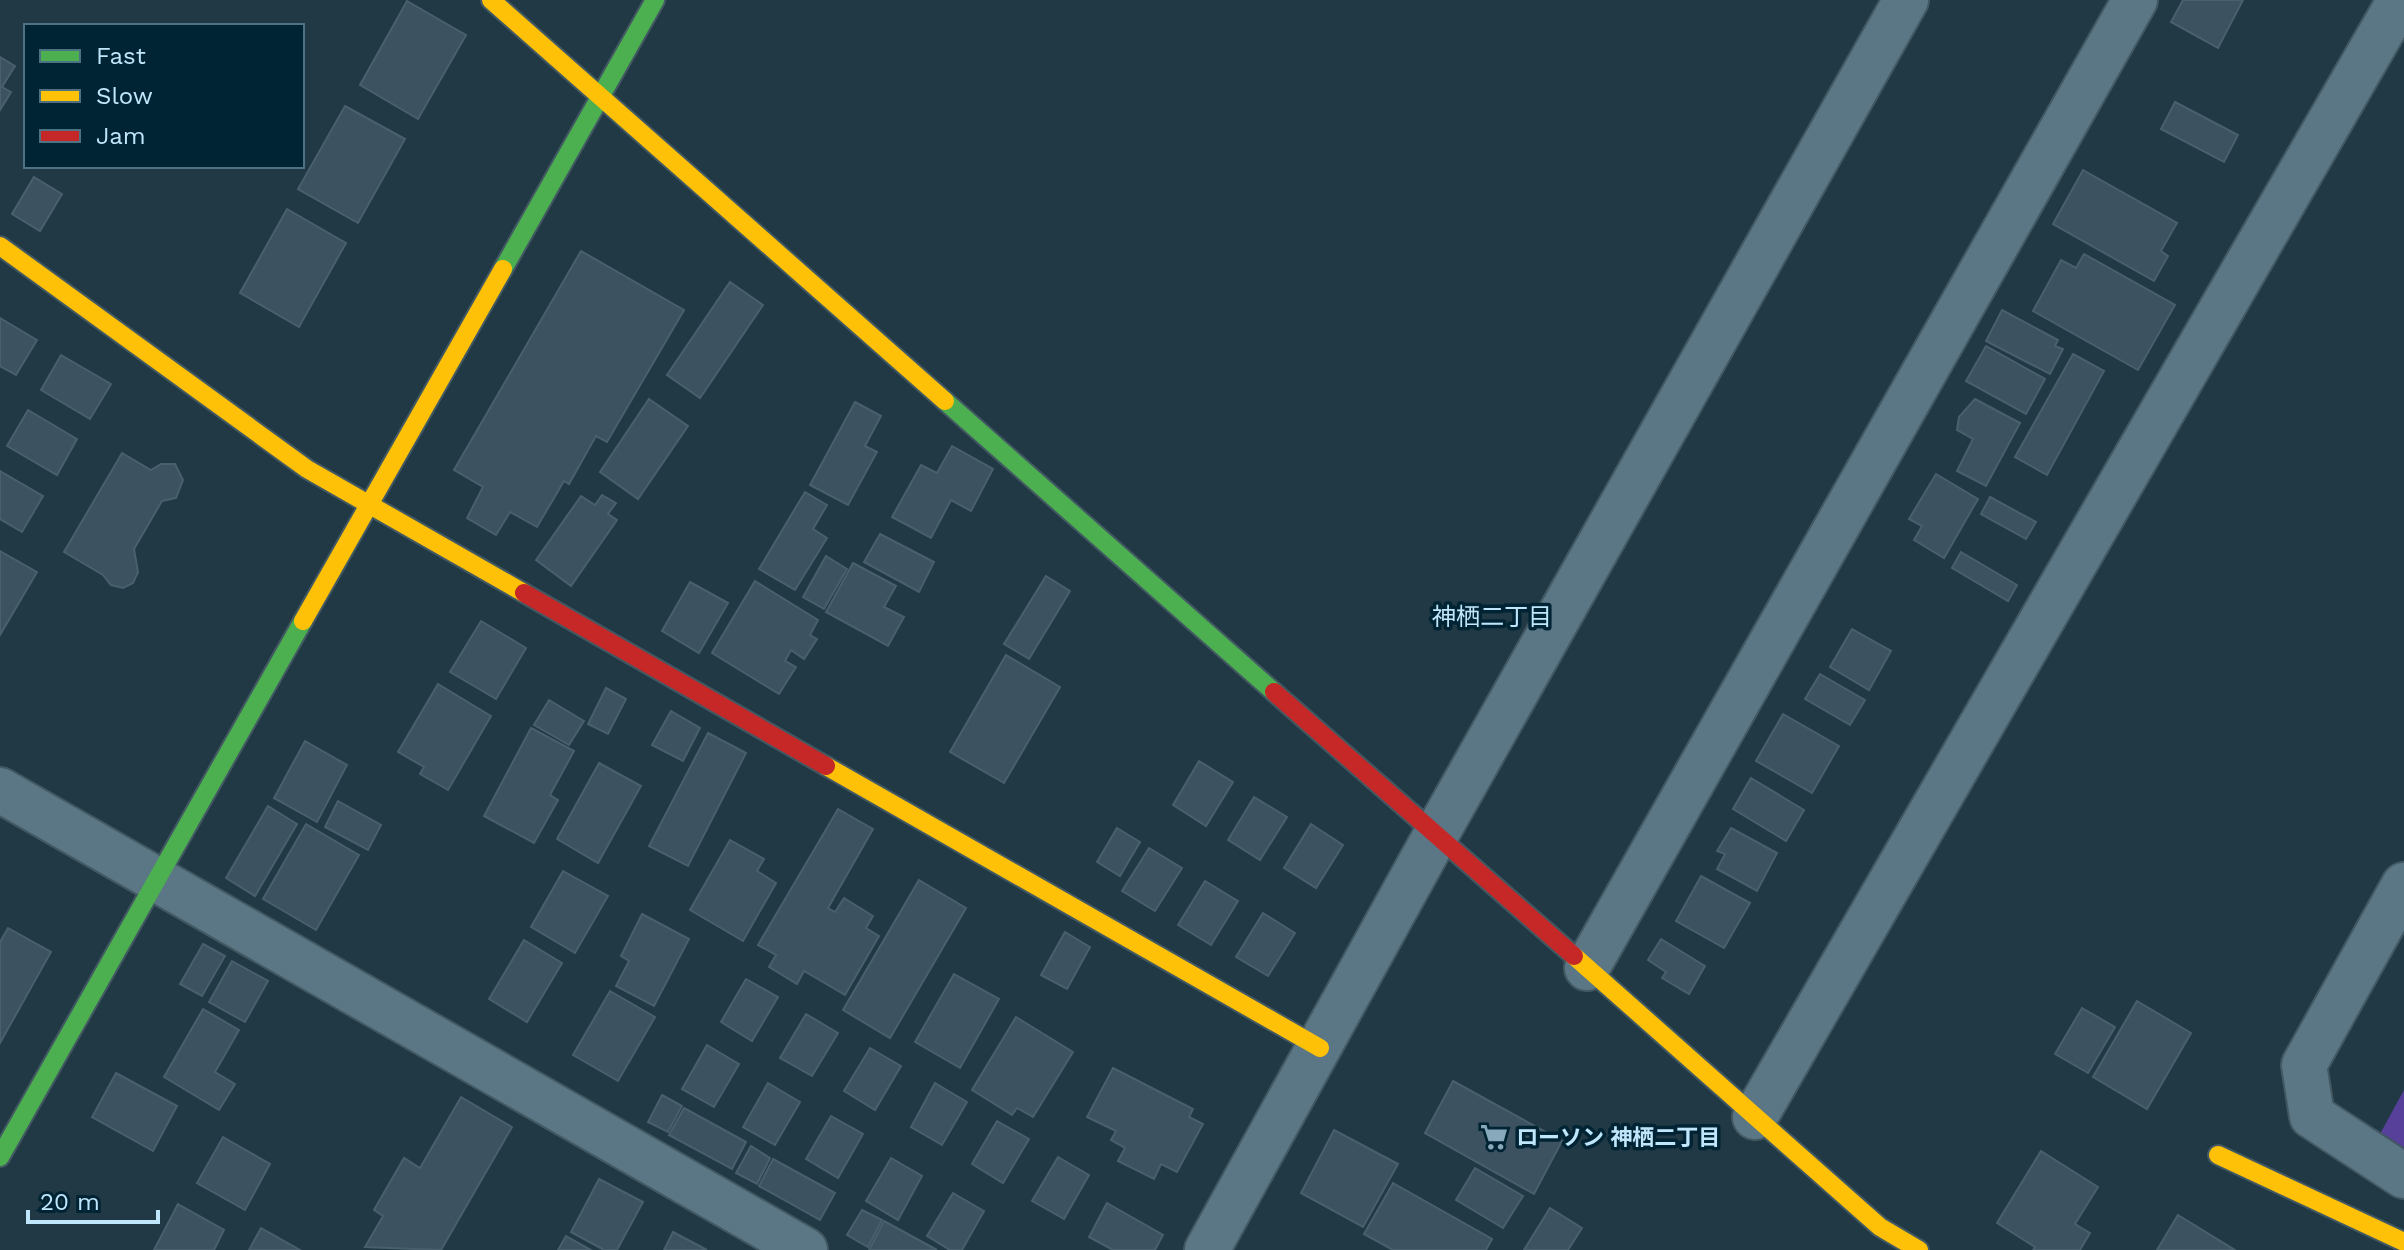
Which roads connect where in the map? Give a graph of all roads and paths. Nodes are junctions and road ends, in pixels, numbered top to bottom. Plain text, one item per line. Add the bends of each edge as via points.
1 (491, 0) edge
2 (655, 0) edge
3 (1906, 0) edge
4 (2135, 0) edge
5 (2400, 0) edge
6 (601, 95) junction
7 (0, 246) edge
8 (372, 505) junction
9 (0, 790) edge
10 (1437, 833) junction
11 (157, 879) junction
12 (2404, 885) edge
13 (1587, 968) junction
14 (1320, 1048) junction
15 (1755, 1117) junction
16 (2218, 1155) dead end
17 (0, 1157) edge
18 (2404, 1176) edge
19 (2404, 1242) edge
20 (805, 1250) edge
21 (1207, 1250) edge
22 (1919, 1250) edge

1 - 6 street
2 - 6 street
3 - 10 street
4 - 13 street
5 - 15 street
6 - 8 street
6 - 10 street
7 - 8 street via 307,469
8 - 11 street
8 - 14 street
9 - 11 street
10 - 13 street
10 - 14 street
11 - 17 street
11 - 20 street
12 - 18 street via 2304,1065 2312,1116
13 - 15 street
14 - 21 street
15 - 22 street via 1880,1227
16 - 19 street

